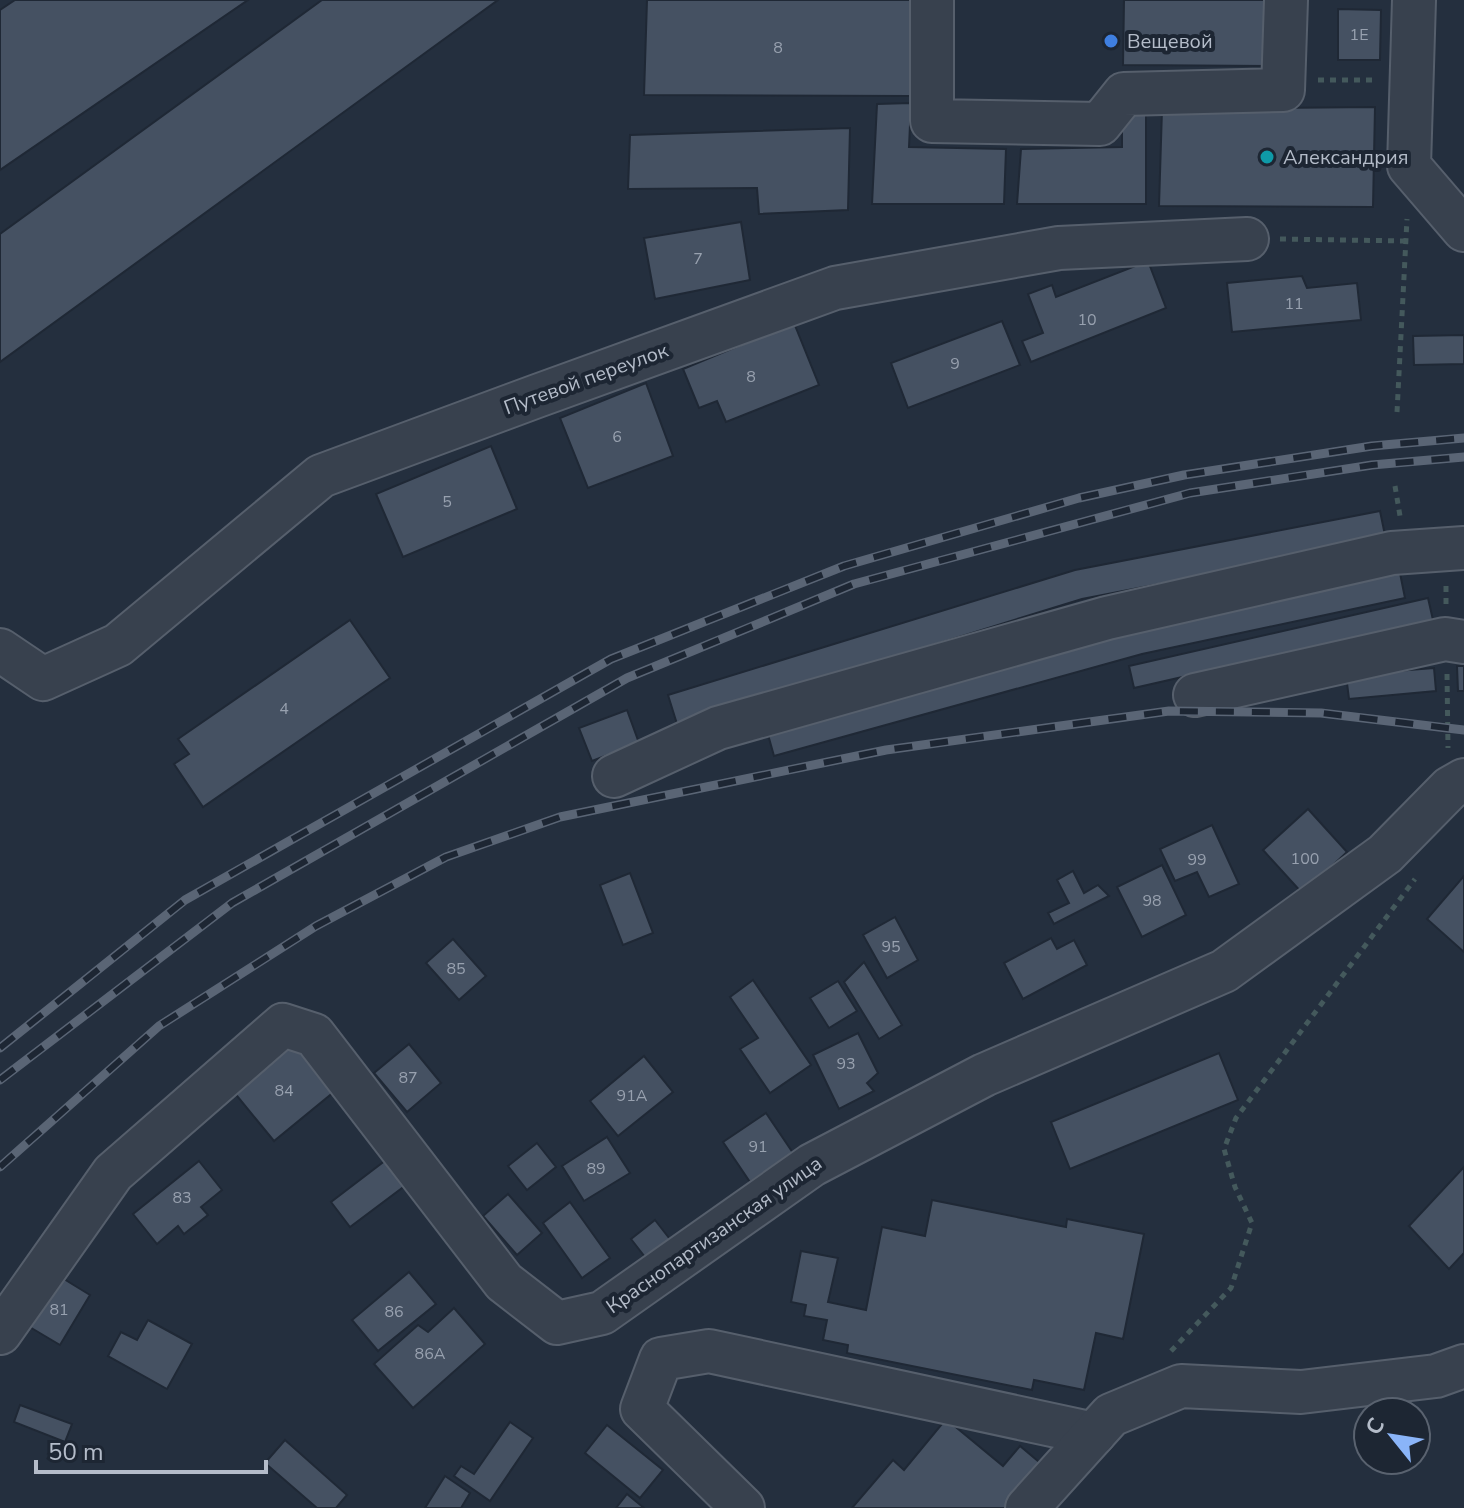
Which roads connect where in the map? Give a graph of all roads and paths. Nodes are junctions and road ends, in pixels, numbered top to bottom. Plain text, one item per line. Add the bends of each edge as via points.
1 (932, 0) edge
2 (1286, 0) edge
3 (1414, 0) edge
4 (1412, 80) junction
5 (1283, 90) junction
6 (1409, 166) junction
7 (1464, 230) edge
8 (1247, 239) joint
9 (1406, 241) junction
10 (1397, 412) dead end
11 (1455, 549) edge
12 (1455, 641) edge
13 (0, 650) edge
14 (1195, 695) dead end
15 (614, 776) dead end
16 (1457, 784) edge
17 (1425, 866) dead end
18 (0, 1333) edge
19 (1166, 1357) dead end
20 (1464, 1366) edge
21 (1094, 1434) junction
22 (743, 1508) edge
23 (1027, 1508) edge

1 - 5 street via 932,121 1100,124 1124,94
2 - 5 street
3 - 4 street
4 - 5 path via 1310,80
4 - 6 street
6 - 7 street
6 - 9 path
8 - 9 path
8 - 13 street, Путевой переулок via 1059,248 835,288 321,476 118,645 43,679
9 - 10 path
11 - 12 path
11 - 15 street via 1392,553 1107,618 718,728
12 - 14 street
12 - 16 path
16 - 18 street, Краснопартизанская улица via 1385,854 1224,971 984,1075 812,1165 602,1313 557,1323 504,1282 314,1035 283,1025 113,1173
17 - 19 path via 1236,1118 1224,1149 1252,1223 1231,1288
20 - 21 street via 1436,1376 1301,1392 1181,1386 1111,1415
21 - 22 street via 709,1351 661,1359 642,1409
21 - 23 street

